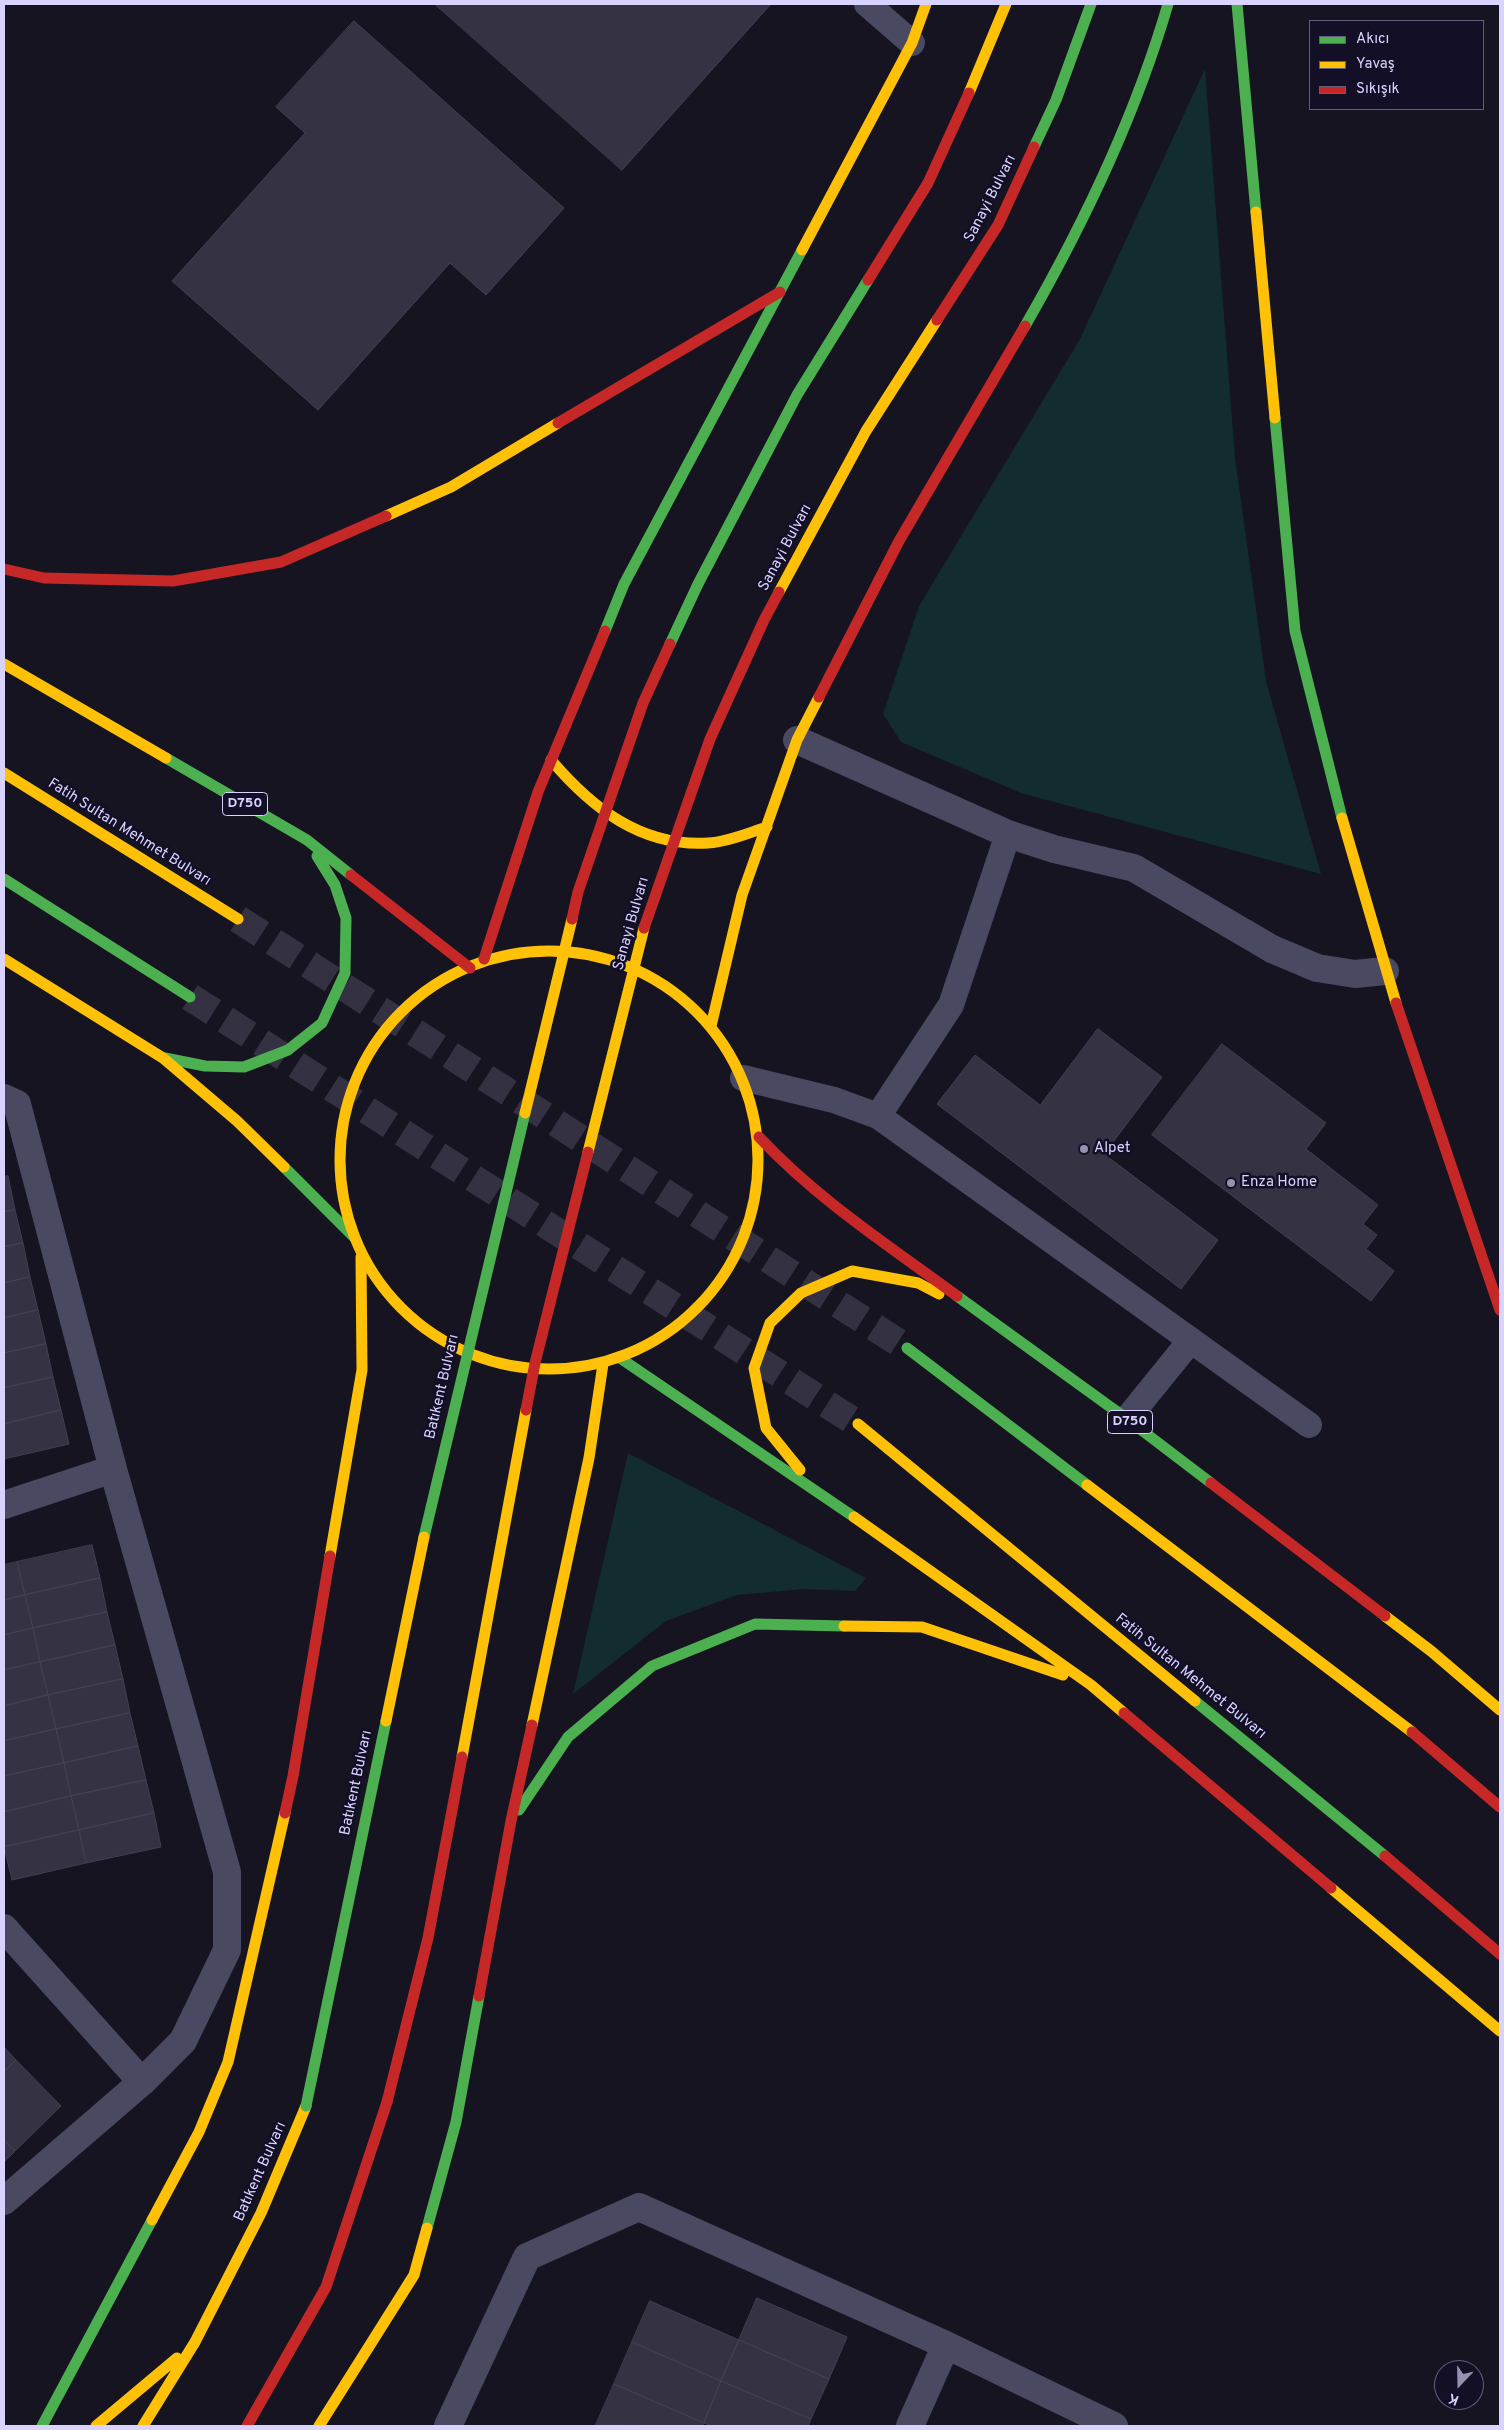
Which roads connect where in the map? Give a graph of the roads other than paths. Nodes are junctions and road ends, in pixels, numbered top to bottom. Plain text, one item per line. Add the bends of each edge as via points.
1 (867, 4) edge
2 (926, 4) edge
3 (1006, 4) edge
4 (1091, 4) edge
5 (1168, 4) edge
6 (1237, 4) edge
7 (912, 43) junction
8 (780, 292) junction
9 (4, 569) edge
10 (4, 664) edge
11 (797, 740) junction
12 (551, 760) junction
13 (4, 773) edge
14 (767, 827) junction
15 (1008, 834) junction
16 (307, 840) junction
17 (4, 879) edge
18 (238, 919) tunnel mouth
19 (4, 958) edge
20 (484, 960) junction
21 (470, 968) junction
22 (1384, 971) junction
23 (190, 997) tunnel mouth
24 (711, 1026) junction
25 (163, 1058) junction
26 (743, 1078) junction
27 (4, 1098) edge
28 (878, 1116) junction
29 (759, 1137) junction
30 (356, 1240) junction
31 (361, 1257) junction
32 (1500, 1310) edge
33 (992, 1320) junction
34 (1191, 1340) junction
35 (907, 1348) tunnel mouth
36 (620, 1358) junction
37 (603, 1364) junction
38 (1127, 1419) junction
39 (858, 1424) tunnel mouth
40 (1309, 1425) dead end
41 (112, 1469) junction
42 (4, 1505) edge
43 (855, 1518) junction
44 (1091, 1685) junction
45 (1500, 1710) edge
46 (1500, 1806) edge
47 (511, 1821) junction
48 (4, 1928) edge
49 (1500, 1954) edge
50 (1500, 2031) edge
51 (142, 2082) junction
52 (4, 2201) edge
53 (195, 2342) junction
54 (946, 2345) junction
55 (42, 2426) edge
56 (96, 2426) edge
57 (143, 2426) edge
58 (247, 2426) edge
59 (319, 2426) edge
60 (448, 2426) edge
61 (910, 2426) edge
62 (1114, 2426) edge

1 - 7 lane
2 - 7 main road
3 - 53 main road, Batıkent Bulvarı, bridge via 987,54 928,183 797,395 698,584 643,703 578,892 523,1117 423,1543 306,2106 261,2213
4 - 58 main road, Sanayi Bulvarı, bridge via 1056,100 998,226 866,432 764,620 710,739 646,920 535,1363 428,1938 387,2102 326,2287
5 - 11 main road via 1155,48 1120,134 1060,266 899,541
6 - 22 main road via 1295,631
7 - 8 main road
8 - 9 main road via 451,487 282,562 173,581 44,578
8 - 12 main road via 624,584
10 - 16 main road, D750
11 - 14 main road
11 - 15 street
12 - 14 main road via 600,811 636,832 670,840 707,843
12 - 20 main road
13 - 18 main road, Fatih Sultan Mehmet Bulvarı
14 - 24 main road via 742,895
15 - 22 street via 1054,850 1134,868 1272,949 1317,968 1355,974
15 - 28 lane via 951,1005
16 - 21 main road, D750
16 - 25 main road via 335,885 346,918 345,973 322,1024 288,1050 244,1067 205,1066
17 - 23 main road
19 - 25 main road
20 - 21 main road
20 - 24 main road via 535,951 589,954 656,979
21 - 30 main road via 420,994 371,1047 343,1114 340,1187
22 - 32 main road
24 - 26 main road
25 - 30 main road via 237,1121
26 - 28 lane via 834,1100
26 - 29 main road
27 - 41 street via 17,1104
28 - 34 lane
29 - 33 main road, D750 via 789,1169 821,1196
29 - 36 main road via 754,1209 726,1276 676,1328
30 - 31 main road
31 - 37 main road via 406,1314 468,1354 550,1372
31 - 55 main road via 360,1379 293,1776 228,2062 199,2132
33 - 38 main road, D750
33 - 43 main road via 918,1283 852,1271 801,1293 770,1323 754,1368 766,1428 802,1473
34 - 38 lane
34 - 40 lane
35 - 46 main road via 1405,1726
36 - 37 main road
36 - 43 main road
37 - 47 main road via 589,1458
38 - 45 main road, D750 via 1431,1651
39 - 49 main road, Fatih Sultan Mehmet Bulvarı via 1452,1911
41 - 42 street
41 - 51 street via 227,1872 228,1950 183,2042
43 - 44 main road
44 - 47 main road via 922,1627 755,1624 652,1666 568,1738
44 - 50 main road
47 - 59 main road via 456,2122 414,2275
48 - 51 street
51 - 52 street
53 - 56 main road
53 - 57 main road, Batıkent Bulvarı
54 - 60 street via 639,2207 527,2257
54 - 61 street
54 - 62 street

